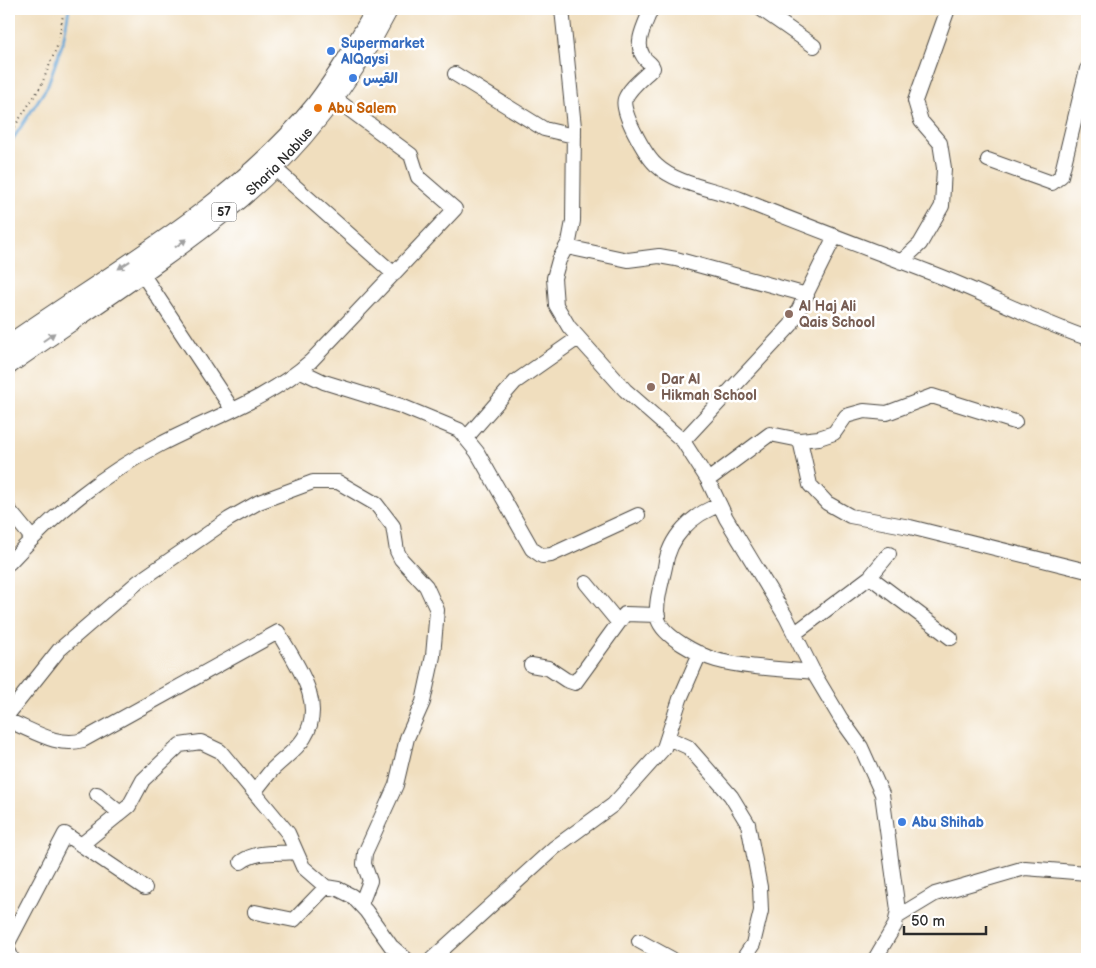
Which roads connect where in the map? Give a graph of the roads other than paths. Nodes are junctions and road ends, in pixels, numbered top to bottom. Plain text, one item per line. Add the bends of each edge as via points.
1 (376, 9) edge
2 (389, 9) edge
3 (562, 9) edge
4 (651, 9) edge
5 (761, 9) edge
6 (948, 9) edge
7 (814, 46) dead end
8 (1087, 69) edge
9 (455, 74) dead end
10 (334, 98) junction
11 (574, 136) junction
12 (988, 160) dead end
13 (273, 167) junction
14 (834, 238) junction
15 (567, 247) junction
16 (900, 262) junction
17 (141, 272) junction
18 (394, 274) junction
19 (807, 296) junction
20 (578, 338) junction
21 (1087, 338) edge
22 (9, 344) edge
23 (9, 365) edge
24 (301, 371) junction
25 (232, 409) junction
26 (1015, 422) dead end
27 (467, 437) junction
28 (800, 440) junction
29 (683, 441) junction
30 (708, 480) junction
31 (720, 505) junction
32 (9, 510) edge
33 (638, 515) dead end
34 (32, 538) junction
35 (889, 554) dead end
36 (9, 563) edge
37 (1087, 572) edge
38 (870, 577) junction
39 (586, 583) dead end
40 (658, 615) junction
41 (618, 622) junction
42 (794, 634) junction
43 (951, 638) dead end
44 (700, 652) junction
45 (531, 665) dead end
46 (814, 672) junction
47 (9, 712) edge
48 (9, 721) edge
49 (668, 738) junction
50 (254, 792) junction
51 (97, 794) dead end
52 (120, 813) junction
53 (81, 845) junction
54 (296, 852) junction
55 (241, 862) dead end
56 (1087, 873) edge
57 (326, 887) junction
58 (145, 888) dead end
59 (361, 904) junction
60 (255, 912) dead end
61 (475, 918) junction
62 (897, 918) junction
63 (386, 940) junction
64 (639, 941) dead end
65 (10, 952) edge
66 (396, 959) edge
67 (406, 959) edge
68 (432, 959) edge
69 (443, 959) edge
70 (672, 959) edge
71 (742, 959) edge
72 (875, 959) edge

1 -> 22 main road, Sharia Nablus / 57 via 314,106 249,172 215,202
2 - 10 main road, Sharia Nablus / 57 via 366,53
3 - 11 street
4 - 14 street via 640,45 641,54 653,68 630,91 624,103 651,159 661,169 698,186 734,197
5 - 7 street
6 - 16 street via 915,101 921,121 940,143 944,168 942,206 920,244
8 - 12 street via 1061,176 1057,181 1052,183
9 - 11 street via 544,129
10 - 13 main road, Sharia Nablus / 57 via 304,136
10 - 18 street via 411,155 418,177 455,209
11 - 15 street via 573,227
17 -> 13 main road, Sharia Nablus / 57 via 226,211
13 - 18 street
14 - 16 street
14 - 19 street
15 - 19 street via 628,260 659,256 676,259
15 - 20 street via 556,268 554,296 560,314
16 - 21 street via 935,274 1043,323
23 -> 17 main road, Sharia Nablus / 57
17 - 25 street
18 - 24 street
19 - 29 street via 791,325
20 - 27 street via 515,382
20 - 29 street via 625,390
24 - 25 street via 290,380
24 - 27 street via 324,382 402,406 459,430
25 - 34 street via 100,479
26 - 28 street via 932,396 887,412 864,411 846,416 834,433
27 - 33 street via 536,554 551,555
28 - 30 street via 770,434
28 - 37 street via 810,485 827,503 850,516 910,526
29 - 30 street
30 - 31 street
31 - 40 street via 696,517 670,547
31 - 42 street
32 - 34 street
34 - 36 street
35 - 38 street
38 - 42 street
38 - 43 street
39 - 41 street
40 - 41 street via 625,614
40 - 44 street via 662,627 671,637
41 - 45 street via 575,683 548,668
42 - 46 street
44 - 46 street via 722,661
44 - 49 street
46 - 62 street via 861,747 882,794
47 - 59 street via 59,650 138,582 229,519 259,502 313,482 330,481 346,486 376,504 393,526 401,559 426,586 437,610 433,656 423,702 408,738 396,785 365,853 364,864 370,881
48 - 50 street via 57,741 75,743 278,632 310,690 311,725 304,739
49 - 61 street via 664,748 613,805 554,848
49 - 71 street via 688,747 731,796 748,824 760,887 761,912 753,944
50 - 52 street via 220,751 201,742 186,743 176,748 143,780 129,806
50 - 54 street via 288,833
51 - 52 street
52 - 53 street
53 - 58 street
53 - 65 street via 65,834
54 - 55 street via 258,853
54 - 57 street via 303,867
56 - 62 street via 1025,868 935,894
57 - 59 street via 345,891
57 - 60 street via 294,920
59 - 63 street
61 - 68 street
61 - 69 street
62 - 72 street
63 - 66 street
63 - 67 street
64 - 70 street

